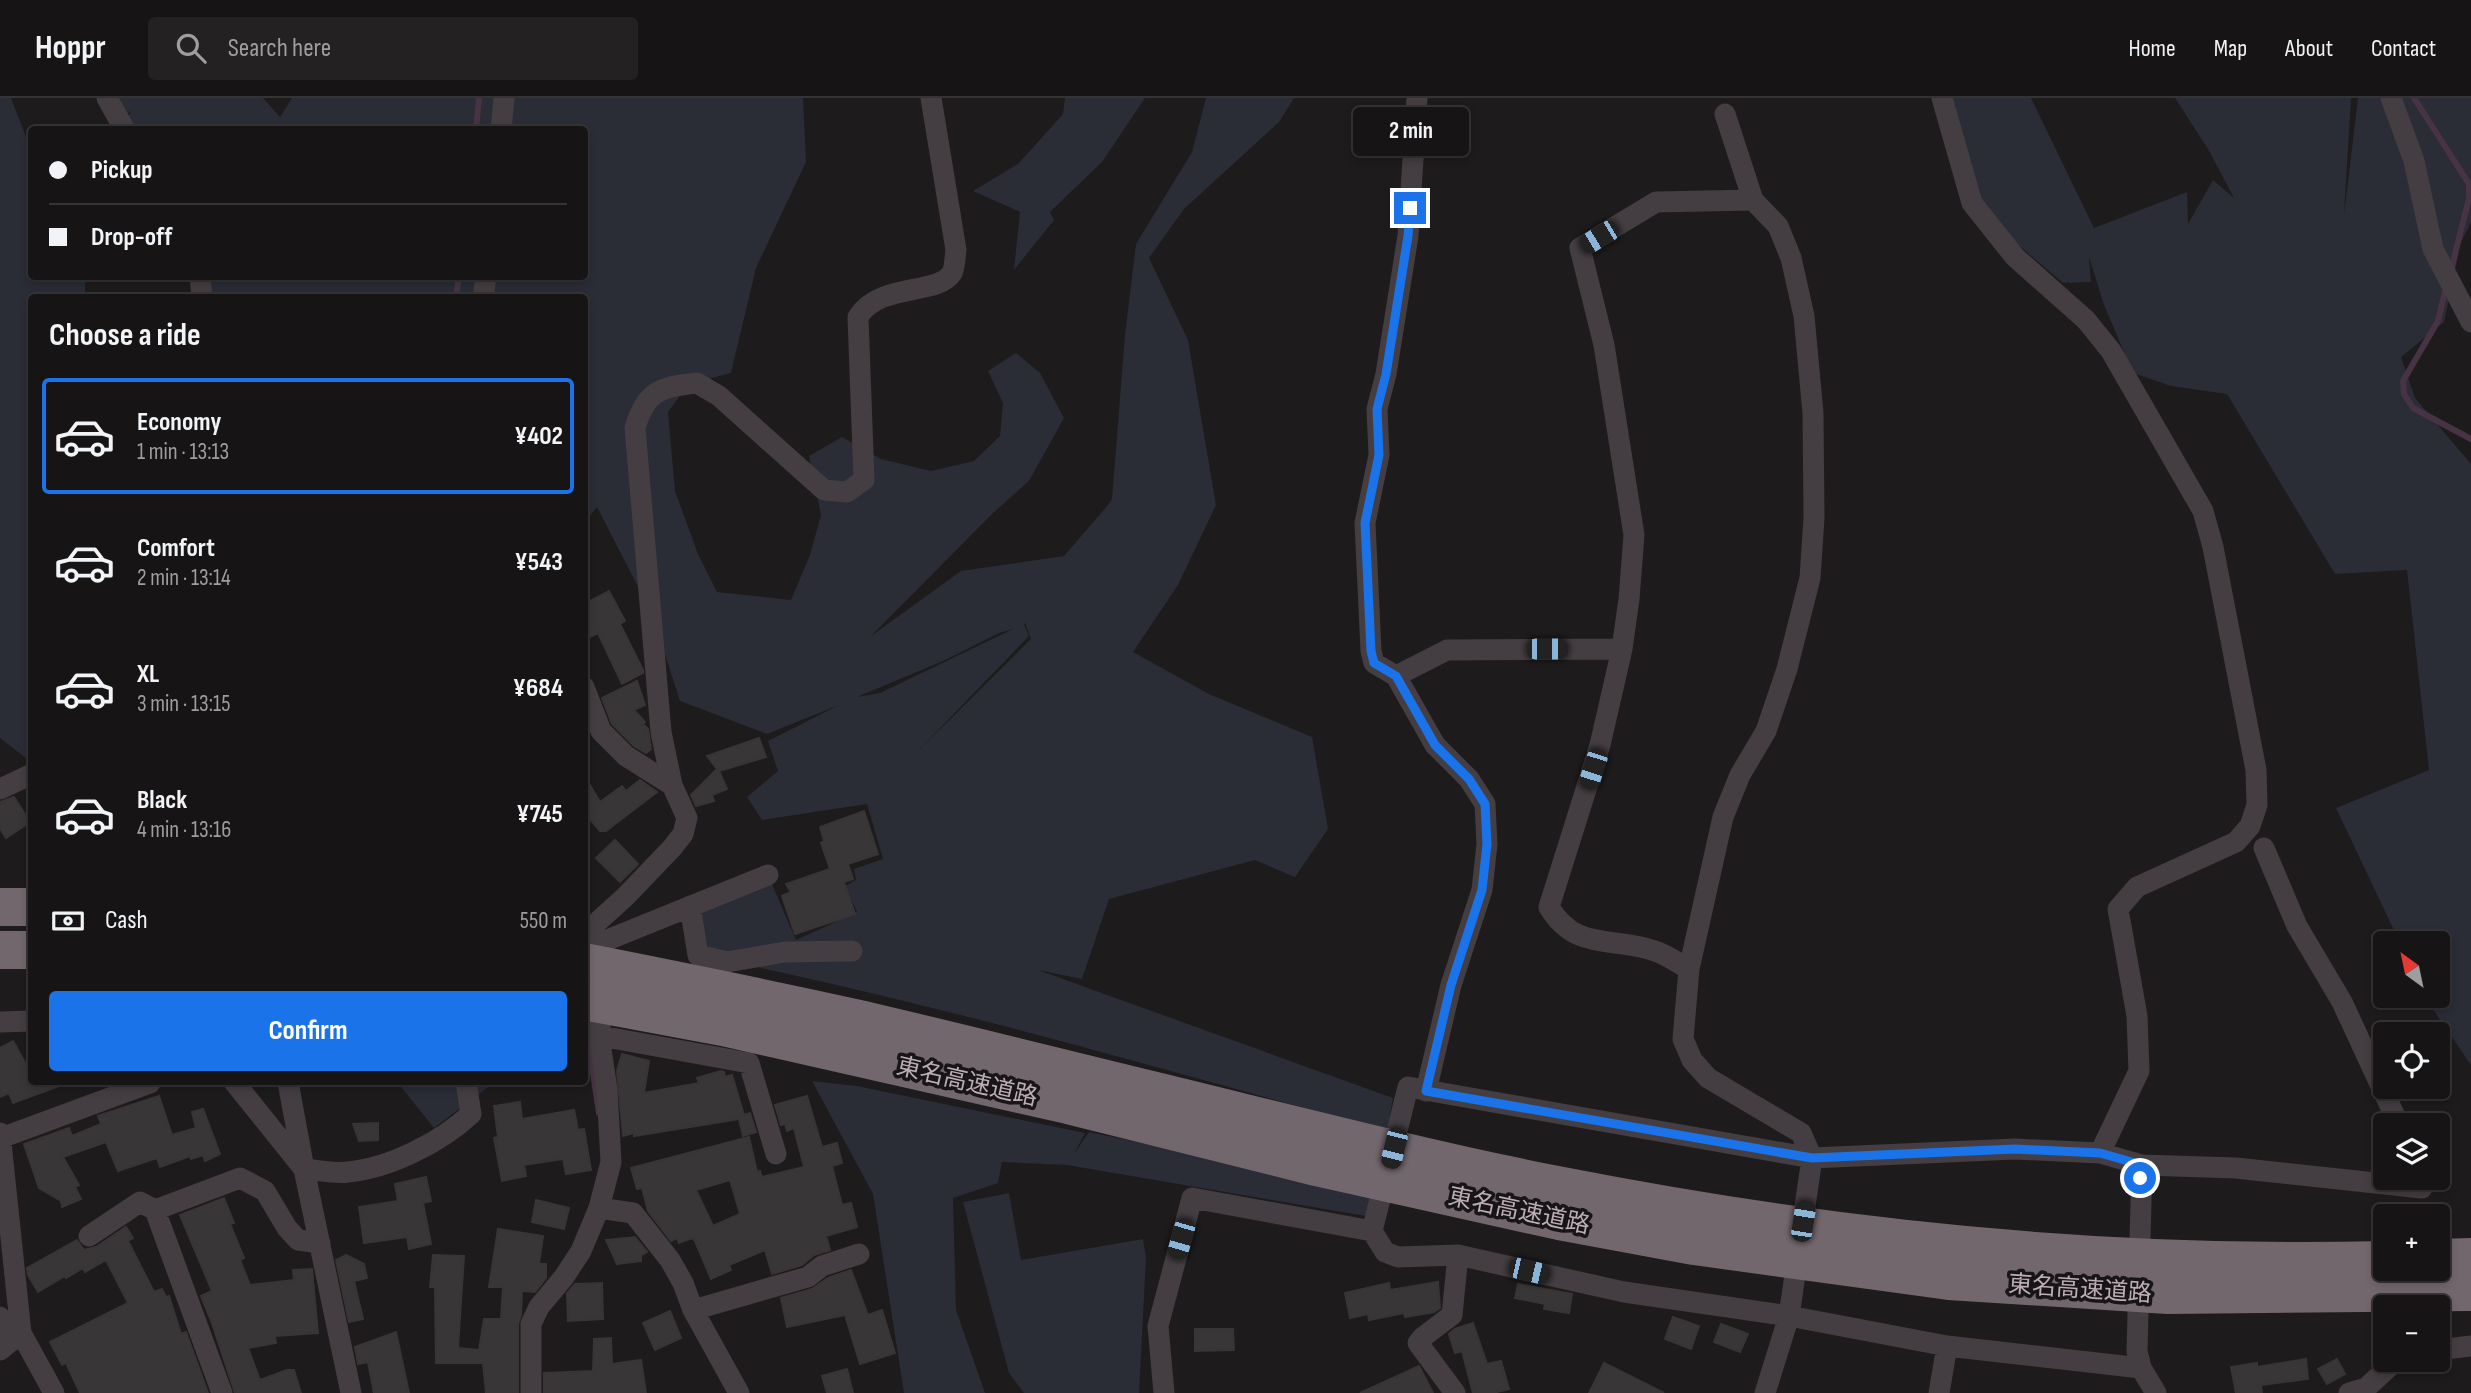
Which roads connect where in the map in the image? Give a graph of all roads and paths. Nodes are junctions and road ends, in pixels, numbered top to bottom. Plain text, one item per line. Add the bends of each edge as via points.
1 (107, 98) edge
2 (504, 98) edge
3 (932, 98) edge
4 (1417, 98) edge
5 (1942, 98) edge
6 (2391, 98) edge
7 (1725, 114) dead end
8 (123, 126) edge
9 (500, 126) edge
10 (1753, 200) junction
11 (2471, 322) edge
12 (1622, 649) junction
13 (1396, 676) junction
14 (588, 697) edge
15 (28, 776) edge
16 (672, 785) junction
17 (0, 789) edge
18 (2264, 848) dead end
19 (768, 875) dead end
20 (690, 905) junction
21 (28, 907) edge
22 (0, 908) edge
23 (588, 930) edge
24 (588, 946) edge
25 (0, 950) edge
26 (28, 950) edge
27 (852, 951) dead end
28 (588, 960) edge
29 (588, 963) edge
30 (1689, 969) junction
31 (588, 1002) edge
32 (28, 1021) edge
33 (0, 1022) edge
34 (592, 1035) edge
35 (144, 1085) edge
36 (236, 1085) edge
37 (289, 1085) edge
38 (466, 1085) edge
39 (1426, 1091) junction
40 (2393, 1113) edge
41 (1, 1135) edge
42 (2100, 1153) junction
43 (776, 1154) dead end
44 (1811, 1164) junction
45 (304, 1169) junction
46 (2141, 1172) junction
47 (2373, 1183) edge
48 (599, 1208) junction
49 (155, 1210) junction
50 (1374, 1224) junction
51 (89, 1236) dead end
52 (320, 1243) junction
53 (859, 1254) dead end
54 (1458, 1255) junction
55 (2471, 1257) edge
56 (2450, 1258) edge
57 (2373, 1260) edge
58 (2471, 1292) edge
59 (1791, 1306) junction
60 (693, 1310) junction
61 (0, 1317) edge
62 (10, 1341) edge
63 (1947, 1346) junction
64 (2471, 1346) edge
65 (2450, 1349) edge
66 (2139, 1360) junction
67 (2383, 1372) edge
68 (733, 1391) edge
69 (2362, 1391) edge
70 (54, 1393) edge
71 (222, 1393) edge
72 (351, 1393) edge
73 (531, 1393) edge
74 (1164, 1393) edge
75 (1455, 1393) edge
76 (1765, 1393) edge
77 (1938, 1393) edge
78 (2156, 1393) edge

1 - 8 street
2 - 9 street
3 - 16 street via 956,250 952,272 937,285 903,290 866,305 858,317 864,480 847,492 824,490 719,396 697,383 658,390 640,409 635,428 656,696
4 - 13 street via 1408,236 1377,409 1379,455 1365,523 1371,651 1374,663
5 - 42 street via 1972,203 2015,257 2086,320 2111,351 2203,512 2256,770 2257,805 2250,826 2236,842 2137,887 2118,909 2137,1016 2139,1071
6 - 11 street via 2414,161 2433,249
7 - 10 street
10 - 12 street via 1656,202 1580,248 1604,345 1634,535
10 - 30 street via 1778,226 1791,258 1804,316 1813,413 1810,578 1766,731 1740,775 1723,817
12 - 13 street via 1447,650
12 - 30 street via 1600,745 1549,907 1559,923 1577,936 1656,951
13 - 39 street via 1435,745 1469,779 1485,804 1482,890 1451,985
14 - 16 street via 601,731 626,756
15 - 17 street
16 - 23 street via 687,818 683,834
18 - 40 street via 2297,926 2342,1002
19 - 20 street
20 - 24 street
20 - 27 street via 698,955 727,962 785,952
21 - 22 highway
25 - 26 highway
28 - 34 street via 601,1019
29 - 57 highway, 東名高速道路 via 856,1019 1559,1186 1693,1210 1980,1247 2183,1258
30 - 44 street via 1683,1039 1692,1060 1708,1077 1801,1133
31 - 58 highway, 東名高速道路 via 723,1027 1559,1221 1694,1246 1949,1280 2168,1295
32 - 33 street
34 - 43 street via 749,1063
34 - 48 street via 607,1089 611,1163
35 - 41 street
36 - 45 street
37 - 45 street
38 - 45 street via 471,1114 404,1158 348,1172
39 - 44 street
39 - 50 street via 1408,1087
41 - 62 street
42 - 44 street via 2015,1149
42 - 46 street
44 - 59 street
45 - 52 street
46 - 47 street via 2236,1168
46 - 66 street
48 - 60 street via 633,1213 670,1260
48 - 73 street via 581,1251 531,1324
49 - 51 street via 139,1202
49 - 52 street via 240,1178 265,1191 298,1241
49 - 71 street
50 - 54 street via 1385,1252 1398,1257
50 - 74 street via 1192,1198 1158,1326
52 - 72 street
53 - 60 street via 822,1266 808,1277
54 - 59 street via 1624,1292
54 - 75 street via 1452,1315 1418,1343
55 - 56 highway
59 - 63 street
59 - 76 street
60 - 68 street
61 - 62 street
62 - 70 street
63 - 66 street
63 - 77 street
64 - 65 street
66 - 78 street
67 - 69 street

